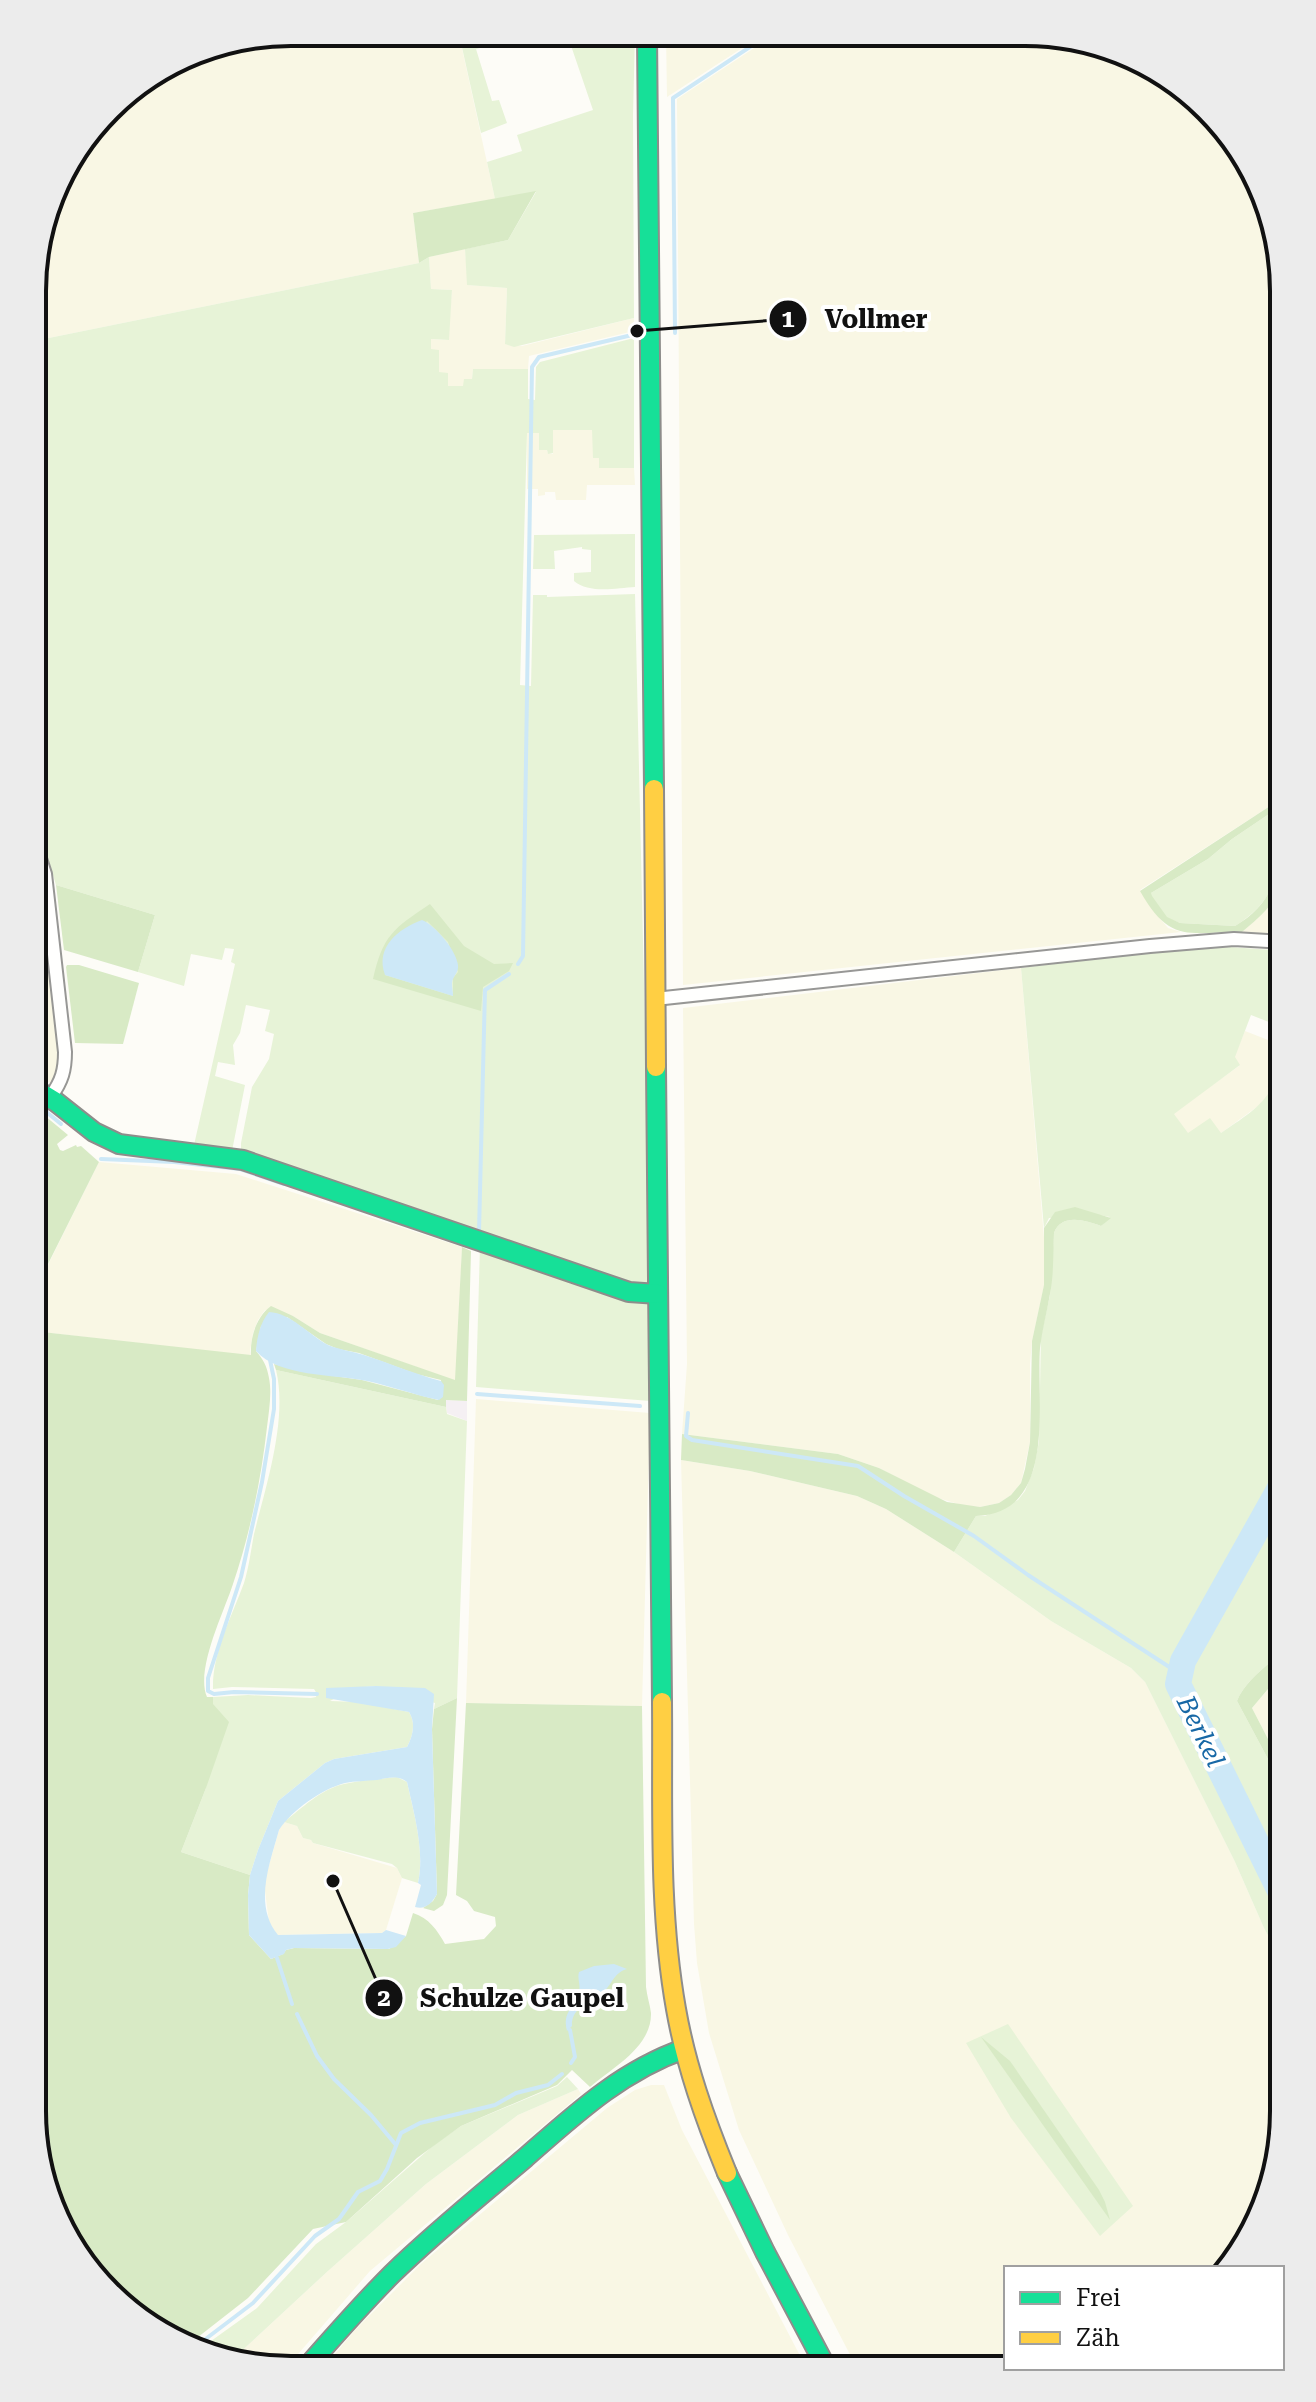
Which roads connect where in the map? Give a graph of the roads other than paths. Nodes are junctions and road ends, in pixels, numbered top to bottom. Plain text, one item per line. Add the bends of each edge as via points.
1 (647, 47) edge
2 (46, 883) edge
3 (1270, 941) edge
4 (655, 999) junction
5 (46, 1094) edge
6 (51, 1096) junction
7 (658, 1294) junction
8 (684, 2049) junction
9 (317, 2356) edge
10 (820, 2356) edge

1 - 4 main road
2 - 6 street via 65,1052 65,1070
3 - 4 street via 1150,946
4 - 7 main road
5 - 6 main road
6 - 7 main road via 83,1126 119,1144 243,1160 629,1292
7 - 8 main road via 666,1913
8 - 9 main road via 615,2085 545,2140 376,2290
8 - 10 main road via 737,2195

